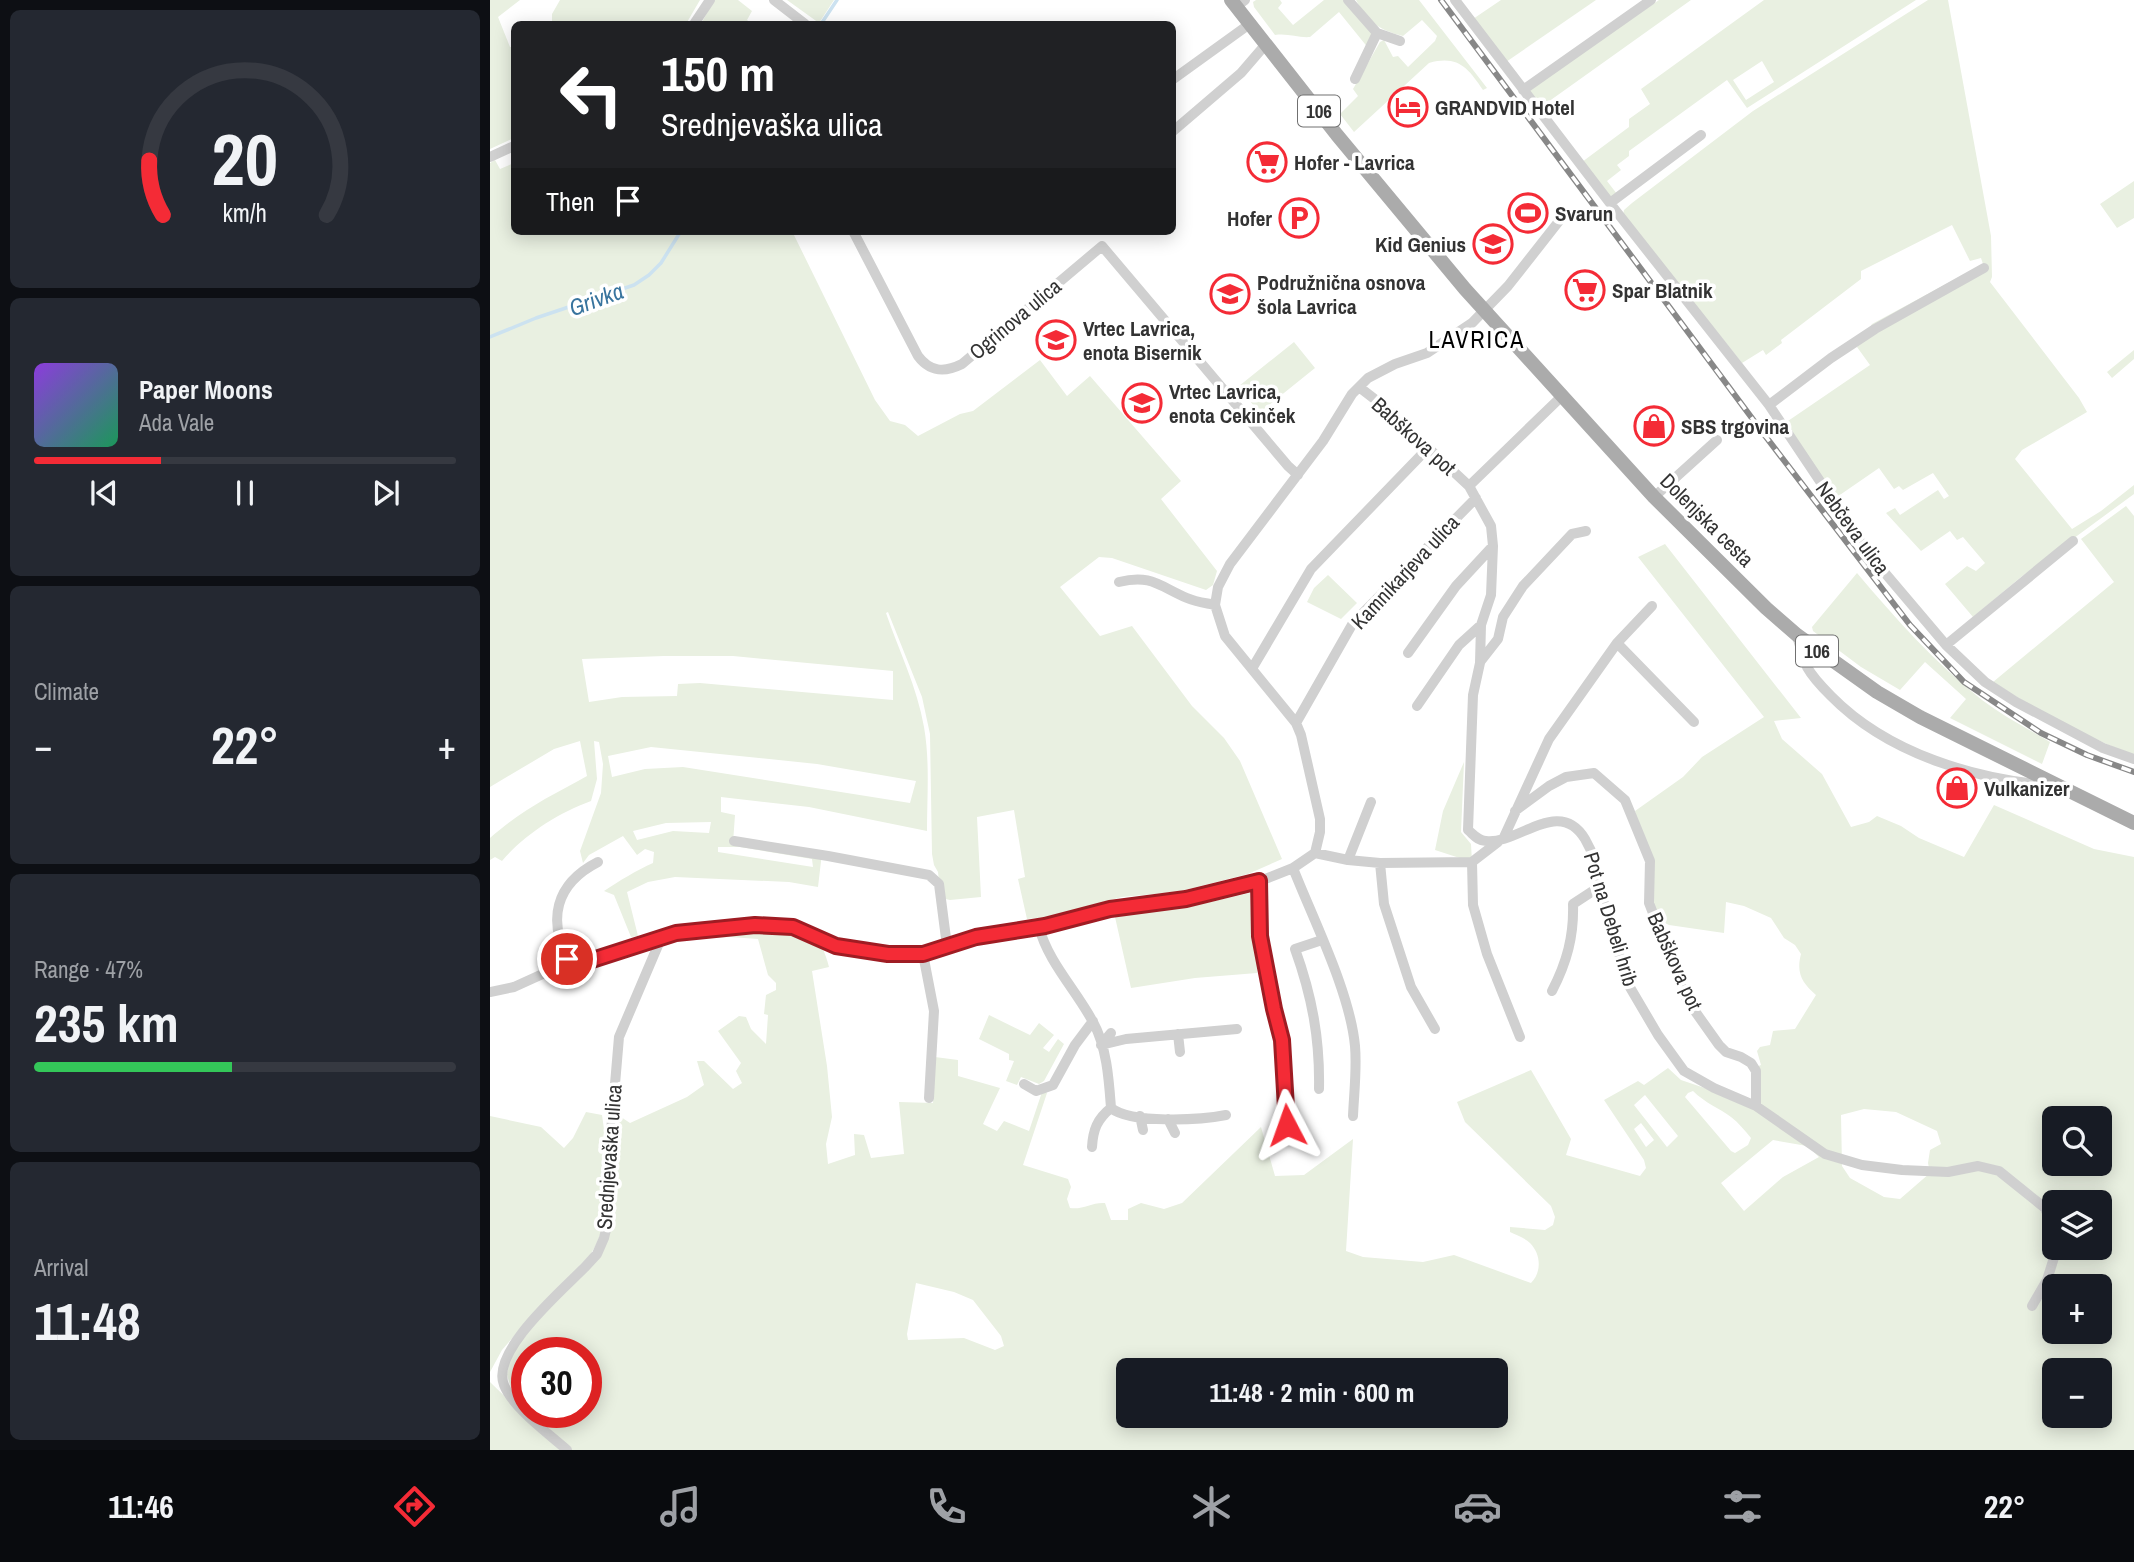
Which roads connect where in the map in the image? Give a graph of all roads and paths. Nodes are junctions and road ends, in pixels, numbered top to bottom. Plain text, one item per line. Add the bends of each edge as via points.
1 (710, 0) edge
2 (774, 0) edge
3 (1348, 0) edge
4 (1651, 0) edge
5 (1458, 1) edge
6 (1238, 2) edge
7 (696, 21) edge
8 (801, 21) edge
9 (1251, 23) junction
10 (1377, 33) junction
11 (1400, 41) dead end
12 (1266, 44) junction
13 (1176, 77) edge
14 (1355, 79) dead end
15 (1523, 90) junction
16 (1176, 129) edge
17 (1701, 135) dead end
18 (511, 148) edge
19 (490, 158) edge
20 (1610, 203) junction
21 (1563, 216) dead end
22 (855, 235) edge
23 (1984, 268) dead end
24 (1484, 310) junction
25 (1359, 387) junction
26 (1561, 397) junction
27 (1769, 405) junction
28 (1717, 440) dead end
29 (1427, 448) junction
30 (1298, 475) junction
31 (1469, 486) junction
32 (1654, 497) junction
33 (1476, 498) junction
34 (1586, 531) dead end
35 (2073, 541) dead end
36 (1493, 546) junction
37 (1119, 582) dead end
38 (1215, 605) junction
39 (1652, 606) dead end
40 (1481, 625) junction
41 (1797, 635) junction
42 (1617, 643) junction
43 (1946, 645) junction
44 (1408, 653) dead end
45 (1480, 663) junction
46 (1253, 667) junction
47 (1417, 706) dead end
48 (1694, 722) dead end
49 (1296, 723) junction
50 (2134, 759) edge
51 (2062, 787) junction
52 (1371, 802) dead end
53 (1515, 811) junction
54 (2134, 823) edge
55 (1504, 837) junction
56 (734, 841) dead end
57 (1315, 853) junction
58 (1348, 860) junction
59 (598, 862) dead end
60 (1472, 862) junction
61 (1380, 863) junction
62 (1293, 868) junction
63 (1259, 881) junction
64 (1599, 887) junction
65 (1039, 927) junction
66 (662, 936) junction
67 (1322, 940) junction
68 (947, 946) junction
69 (923, 954) junction
70 (569, 962) junction
71 (1552, 991) dead end
72 (490, 992) edge
73 (1093, 1021) junction
74 (1237, 1028) dead end
75 (1435, 1029) dead end
76 (1111, 1033) dead end
77 (1178, 1034) junction
78 (1520, 1037) dead end
79 (1101, 1045) junction
80 (1180, 1052) dead end
81 (1024, 1084) dead end
82 (1319, 1089) dead end
83 (929, 1098) dead end
84 (1756, 1105) junction
85 (1111, 1108) junction
86 (1226, 1115) dead end
87 (1140, 1116) junction
88 (1353, 1116) dead end
89 (1168, 1119) junction
90 (1287, 1125) dead end
91 (1143, 1130) dead end
92 (1175, 1133) dead end
93 (1092, 1147) dead end
94 (2042, 1206) edge
95 (2053, 1260) edge
96 (2032, 1306) dead end
97 (567, 1450) edge

1 - 7 street
2 - 8 street
3 - 10 street
4 - 15 street
5 - 15 street, Nebčeva ulica
6 - 9 main road, Dolenjska cesta / 106
9 - 12 main road, Dolenjska cesta / 106
9 - 13 street
10 - 11 street
10 - 14 street
12 - 16 street via 1241,73
12 - 24 main road, Dolenjska cesta / 106
15 - 20 street, Nebčeva ulica
17 - 20 street
18 - 19 street
20 - 27 street, Nebčeva ulica
21 - 24 street
22 - 30 street, Ogrinova ulica via 924,364 942,371 962,364 1102,246
23 - 27 street via 1875,329
24 - 25 street via 1451,339 1380,371
24 - 26 main road, Dolenjska cesta / 106
25 - 29 street, Babškova pot
25 - 30 street
26 - 31 street, Babškova pot
26 - 32 main road, Dolenjska cesta / 106
27 - 43 street, Nebčeva ulica via 1868,553
28 - 32 street
29 - 31 street, Babškova pot
29 - 46 street via 1311,569
30 - 38 street via 1230,564
31 - 33 street, Babškova pot
32 - 41 main road, Dolenjska cesta / 106
33 - 36 street, Babškova pot via 1491,527
33 - 49 street, Kamnikarjeva ulica via 1353,623
34 - 45 street, Babškova pot via 1572,534 1523,586 1503,617 1498,639
35 - 43 street
36 - 40 street, Babškova pot via 1492,595
36 - 44 street via 1456,586
37 - 38 street via 1154,581 1189,599
38 - 46 street via 1225,636
39 - 42 street
40 - 45 street, Babškova pot
40 - 47 street, Babškova pot via 1459,645
41 - 51 main road, Dolenjska cesta / 106 via 1888,698
41 - 51 street, Dolenjska cesta via 1818,683 1865,726 1894,742 1988,777
42 - 48 street
42 - 53 street via 1549,738
43 - 50 street, Nebčeva ulica via 1985,682 2043,718
45 - 55 street, Babškova pot via 1473,695 1468,830 1479,840
46 - 49 street
49 - 57 street via 1320,820
51 - 54 main road, Dolenjska cesta / 106
52 - 58 street
53 - 55 street
53 - 84 street, Babškova pot via 1566,777 1594,773 1625,800 1650,861 1649,903 1687,1000 1726,1052 1751,1063 1756,1071
55 - 60 street
55 - 64 street, Pot na Debeli hrib via 1561,821 1572,824 1589,845
56 - 68 street via 929,876 939,884
57 - 58 street
57 - 62 street
58 - 61 street
59 - 70 street via 581,871 558,903 557,934
60 - 61 street
60 - 78 street via 1473,905
61 - 75 street via 1384,904 1411,987
62 - 63 street
62 - 67 street
63 - 65 street
63 - 90 street via 1260,936 1282,1040
64 - 71 street via 1573,904 1574,928 1566,964
64 - 84 street, Pot na Debeli hrib via 1628,984 1658,1035 1684,1071
65 - 68 street
65 - 73 street via 1043,943
66 - 69 street via 776,925 793,927 836,946
66 - 70 street via 586,962
66 - 97 street, Srednjevaška ulica via 619,1037 604,1238 597,1254 513,1343 501,1367 503,1384 512,1398
67 - 82 street via 1295,949 1317,1030
67 - 88 street via 1353,1030
68 - 69 street
69 - 83 street via 934,1011
70 - 72 street via 514,987
73 - 79 street
73 - 81 street via 1053,1085 1036,1091
74 - 77 street
76 - 79 street
77 - 79 street
77 - 80 street
79 - 85 street
84 - 94 street, Pot na Debeli hrib via 1825,1154 1862,1165 1948,1172 1978,1166 1999,1171
85 - 87 street via 1118,1114
85 - 93 street via 1095,1127
86 - 89 street
87 - 89 street
87 - 91 street
89 - 92 street
95 - 96 street

